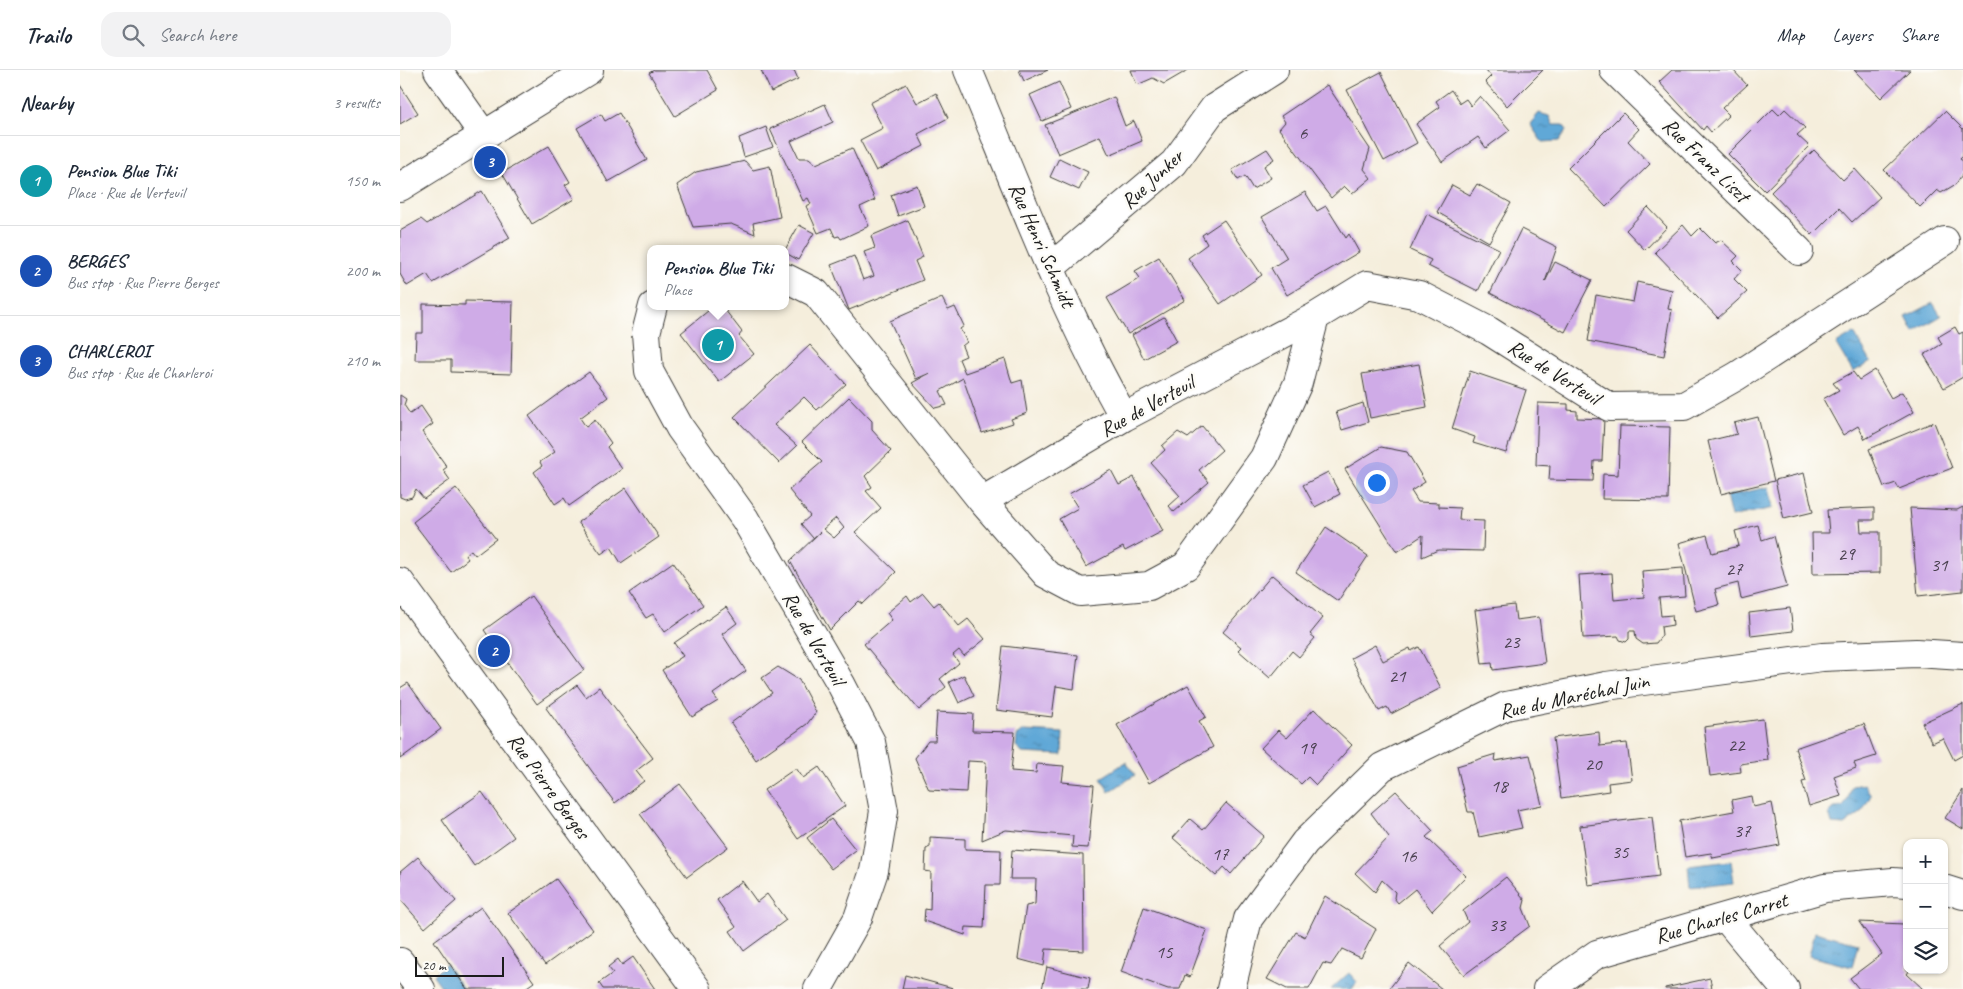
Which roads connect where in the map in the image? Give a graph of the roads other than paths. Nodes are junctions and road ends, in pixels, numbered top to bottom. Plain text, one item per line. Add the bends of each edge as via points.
1 (438, 70) edge
2 (589, 70) edge
3 (968, 70) edge
4 (1274, 70) edge
5 (1614, 70) edge
6 (483, 134) junction
7 (400, 187) edge
8 (1945, 241) dead end
9 (1799, 251) dead end
10 (1050, 268) junction
11 (789, 280) edge
12 (653, 310) edge
13 (1315, 316) junction
14 (1124, 416) junction
15 (982, 501) junction
16 (400, 582) edge
17 (1963, 656) edge
18 (1903, 883) edge
19 (1948, 890) edge
20 (1963, 895) edge
21 (1726, 918) junction
22 (400, 962) edge
23 (422, 989) edge
24 (697, 989) edge
25 (818, 989) edge
26 (1231, 989) edge
27 (1547, 989) edge
28 (1785, 989) edge

1 - 6 street
2 - 6 street
3 - 10 street, Rue Henri Schmidt
4 - 10 street, Rue Junker via 1214,108 1174,163
5 - 9 street, Rue Franz Liszt
6 - 7 street
8 - 13 street, Rue de Verteuil via 1737,376 1684,406 1609,407 1489,332 1419,295 1367,285
10 - 14 street, Rue Henri Schmidt
11 - 15 street via 816,293
12 - 25 street, Rue de Verteuil via 646,333 649,371 680,428 745,519 871,742 884,811 874,871 858,918
13 - 14 street, Rue de Verteuil
13 - 15 street via 1298,382 1264,458 1186,566 1149,586 1080,592 1046,574
14 - 15 street, Rue de Verteuil
16 - 24 street, Rue Pierre Berges
17 - 26 street, Rue du Maréchal Juin via 1916,653 1822,657 1606,686 1506,706 1382,768 1306,842 1248,919
18 - 21 street, Rue Charles Carret via 1825,888
19 - 20 street
21 - 27 street, Rue Charles Carret via 1597,954
21 - 28 street
22 - 23 street

